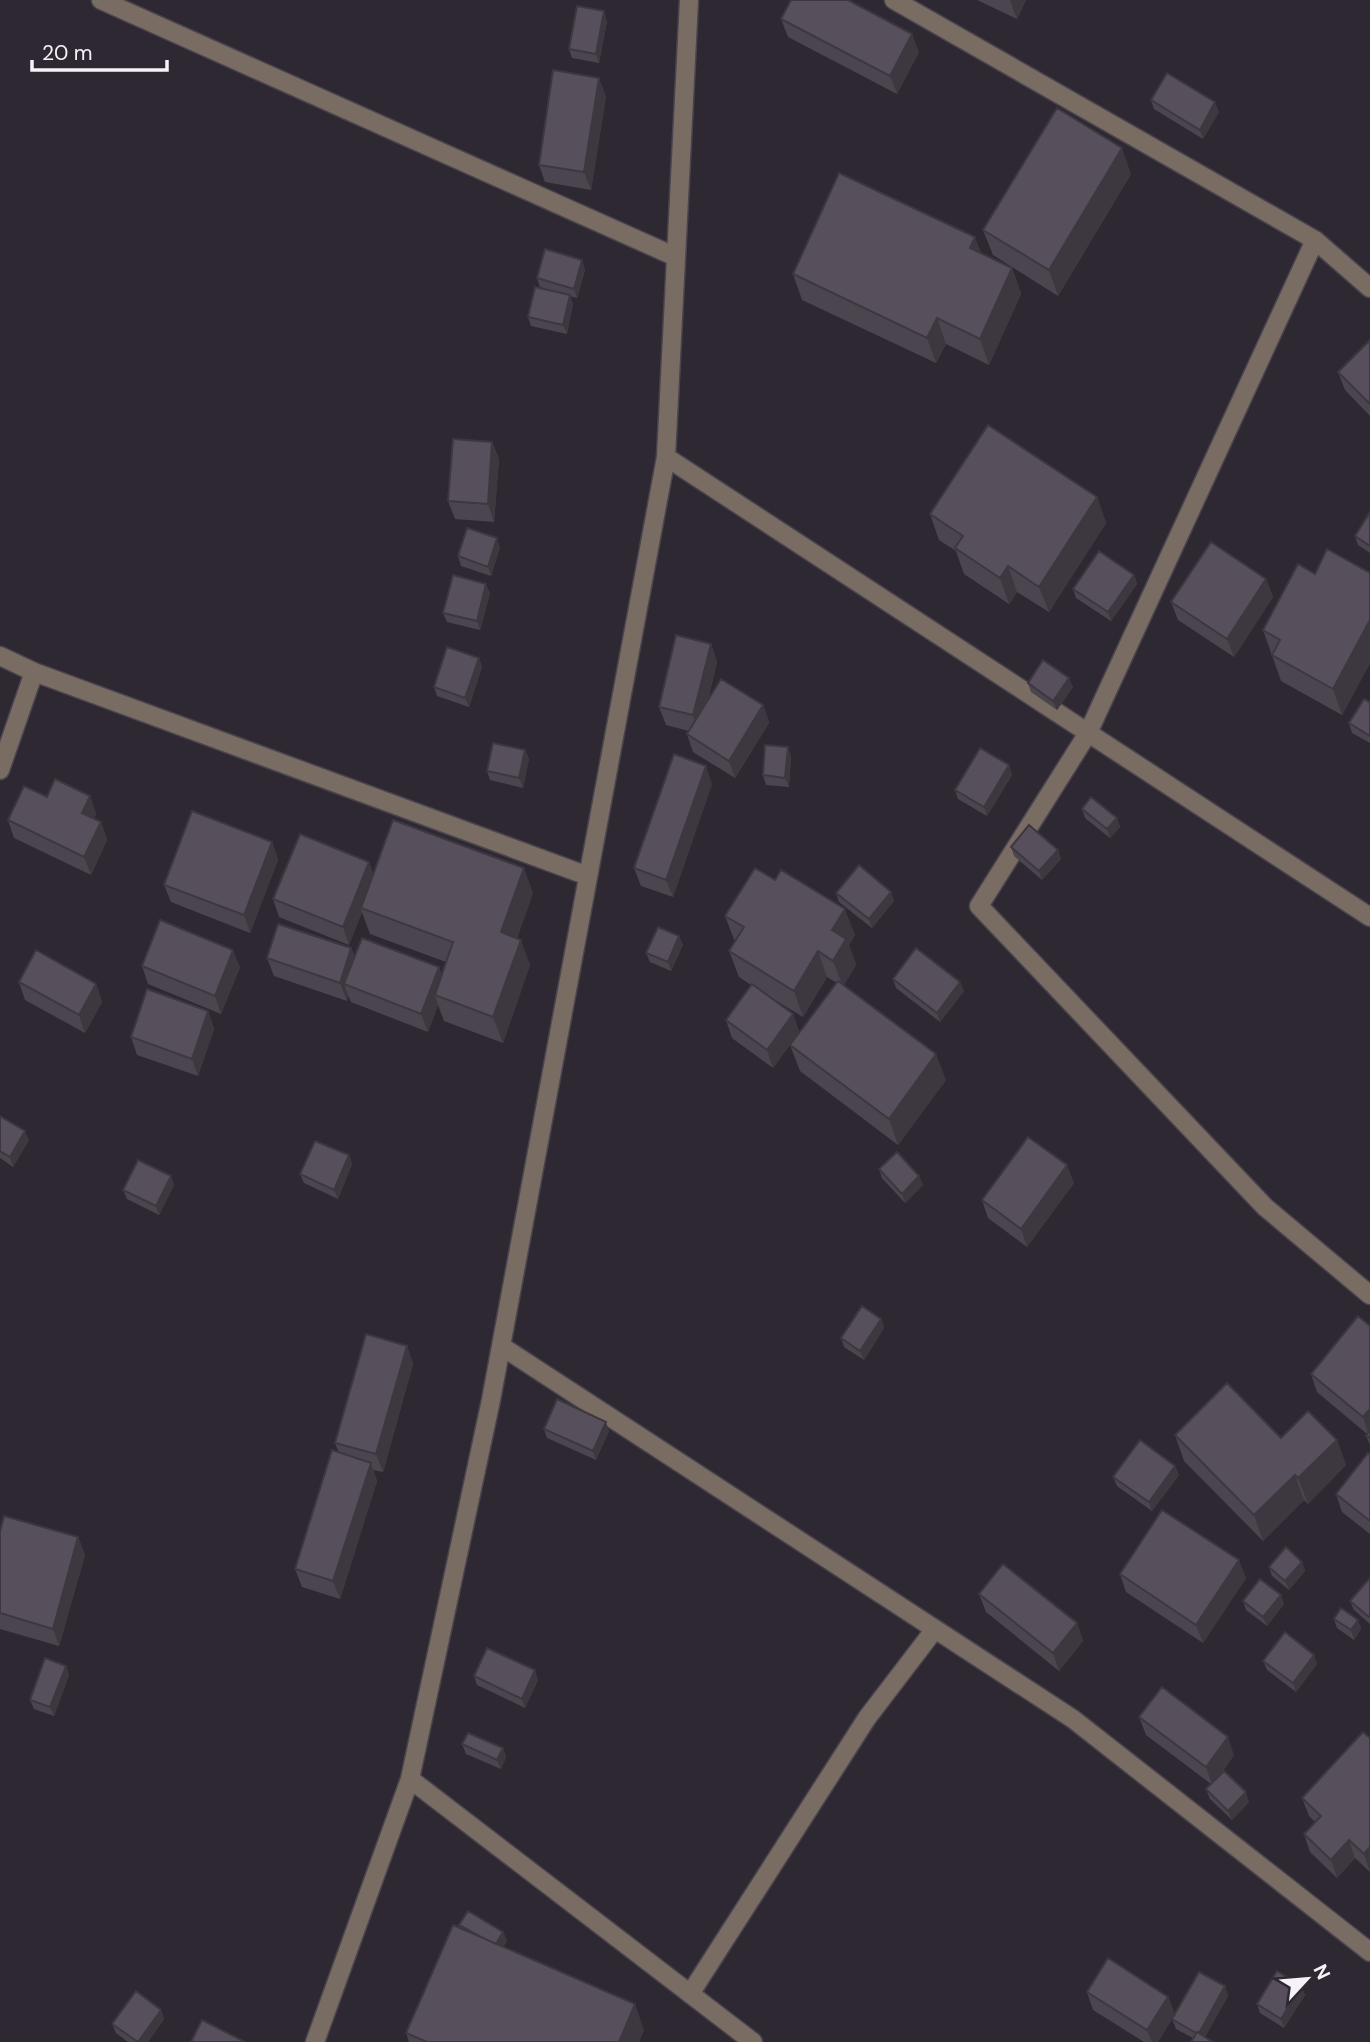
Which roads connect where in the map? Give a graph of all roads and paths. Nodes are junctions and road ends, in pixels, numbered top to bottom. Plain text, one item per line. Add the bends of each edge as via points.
1 (101, 0) edge
2 (689, 0) edge
3 (894, 0) edge
4 (1315, 240) junction
5 (676, 257) junction
6 (1370, 288) edge
7 (666, 457) junction
8 (0, 656) edge
9 (34, 671) junction
10 (1088, 733) junction
11 (0, 770) edge
12 (588, 876) junction
13 (1370, 917) edge
14 (1370, 1295) edge
15 (501, 1346) junction
16 (935, 1629) junction
17 (410, 1779) junction
18 (1370, 1952) edge
19 (690, 1994) junction
20 (315, 2042) edge
21 (753, 2042) edge

1 - 5 street
2 - 5 street
3 - 4 street
4 - 6 street
4 - 10 street
5 - 7 street
7 - 10 street
7 - 12 street
8 - 9 street
9 - 11 street
9 - 12 street
10 - 13 street
10 - 14 street via 979,906 1265,1207
12 - 15 street
15 - 16 street
15 - 17 street
16 - 18 street via 1073,1719
16 - 19 street via 867,1718
17 - 19 street
17 - 20 street
19 - 21 street

